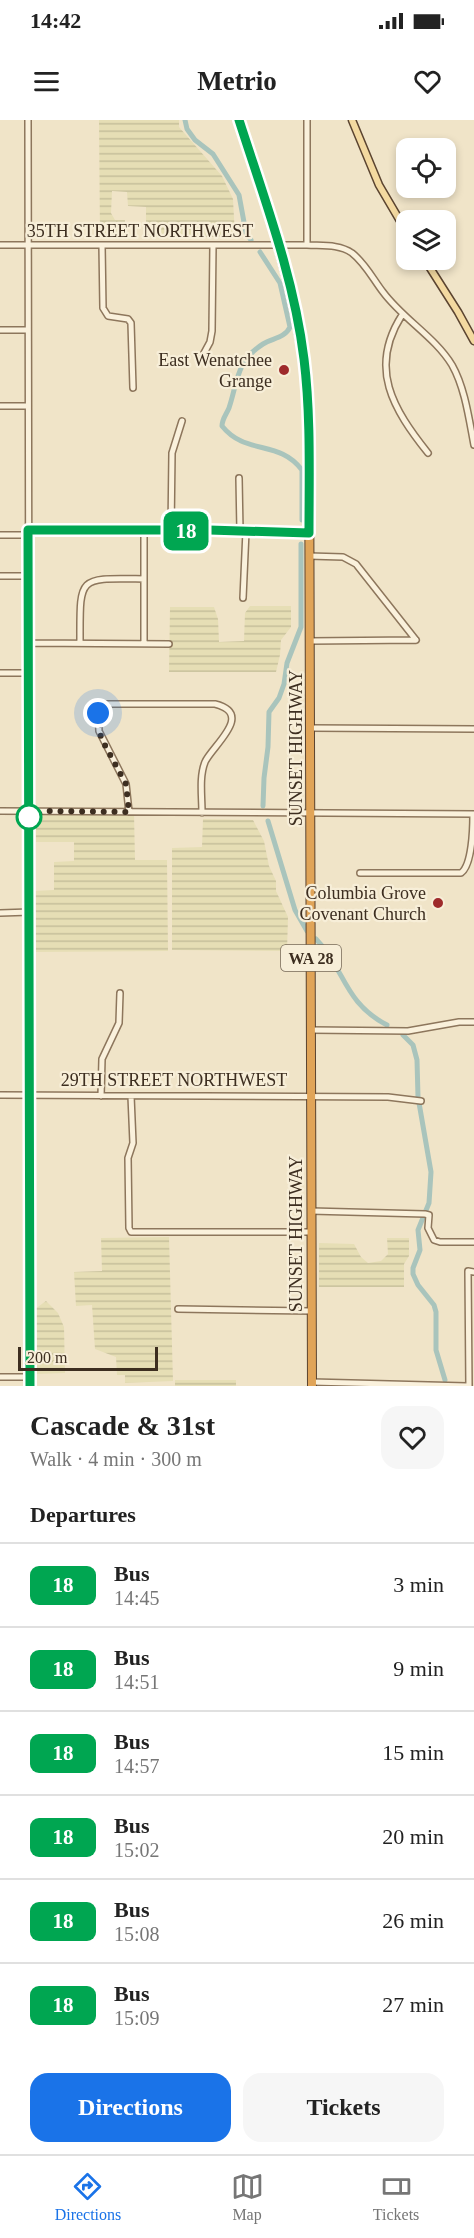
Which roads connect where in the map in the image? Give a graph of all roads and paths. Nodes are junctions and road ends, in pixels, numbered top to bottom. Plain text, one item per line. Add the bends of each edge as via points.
1 (28, 120) edge
2 (238, 120) edge
3 (308, 120) edge
4 (352, 120) edge
5 (396, 214) edge
6 (213, 244) junction
7 (0, 245) edge
8 (29, 246) junction
9 (102, 246) junction
10 (307, 246) junction
11 (279, 247) junction
12 (431, 270) edge
13 (402, 315) junction
14 (0, 330) edge
15 (28, 330) junction
16 (474, 341) edge
17 (203, 355) dead end
18 (133, 388) dead end
19 (0, 406) edge
20 (28, 406) junction
21 (182, 421) dead end
22 (474, 445) edge
23 (428, 453) dead end
24 (239, 478) dead end
25 (144, 531) junction
26 (171, 531) junction
27 (243, 531) junction
28 (28, 532) junction
29 (309, 533) junction
30 (0, 535) edge
31 (309, 556) junction
32 (0, 576) edge
33 (28, 576) junction
34 (144, 579) junction
35 (243, 598) dead end
36 (310, 641) junction
37 (29, 643) junction
38 (80, 643) junction
39 (144, 644) junction
40 (169, 644) dead end
41 (0, 673) edge
42 (29, 673) junction
43 (311, 728) junction
44 (474, 729) edge
45 (0, 811) edge
46 (29, 811) junction
47 (129, 812) junction
48 (202, 813) junction
49 (311, 814) junction
50 (474, 814) edge
51 (360, 873) dead end
52 (30, 912) junction
53 (0, 913) edge
54 (120, 993) dead end
55 (474, 1022) edge
56 (311, 1030) junction
57 (0, 1095) edge
58 (30, 1095) junction
59 (101, 1096) junction
60 (131, 1096) junction
61 (311, 1096) junction
62 (421, 1101) dead end
63 (311, 1211) junction
64 (311, 1232) junction
65 (474, 1242) edge
66 (474, 1272) edge
67 (178, 1309) dead end
68 (312, 1311) junction
69 (0, 1377) edge
70 (30, 1377) junction
71 (312, 1384) edge
72 (30, 1386) edge
73 (468, 1386) edge

1 - 8 street
2 - 11 highway, SUNSET HIGHWAY / WA 28
3 - 10 street
4 - 5 main road via 379,185
6 - 9 street, 35TH STREET NORTHWEST
6 - 11 street, 35TH STREET NORTHWEST
6 - 17 street via 212,331
7 - 8 street, 35TH STREET NORTHWEST
8 - 9 street, 35TH STREET NORTHWEST
8 - 15 street
9 - 18 street via 103,308 108,316 131,323
10 - 11 street, 35TH STREET NORTHWEST
10 - 13 street, 35TH STREET NORTHWEST via 335,246 350,252
11 - 29 highway, SUNSET HIGHWAY / WA 28 via 304,358 309,412
12 - 16 main road
13 - 22 street, 35TH STREET NORTHWEST via 452,365
13 - 23 street via 389,341 386,377 396,406
14 - 15 street
15 - 20 street
19 - 20 street
20 - 28 street
21 - 26 street via 172,453
24 - 27 street
25 - 26 street
25 - 28 street
25 - 34 street
26 - 27 street
27 - 29 street
27 - 35 street
28 - 30 street
28 - 33 street
29 - 31 highway, SUNSET HIGHWAY / WA 28
31 - 36 highway, SUNSET HIGHWAY / WA 28
31 - 36 street via 343,557 356,564 416,640
32 - 33 street
33 - 37 street
34 - 38 street via 89,582 80,600
34 - 39 street
36 - 43 highway, SUNSET HIGHWAY / WA 28
37 - 38 street
37 - 42 street
38 - 39 street
39 - 40 street
41 - 42 street
42 - 46 street
43 - 44 street
43 - 49 highway, SUNSET HIGHWAY / WA 28
45 - 46 street
46 - 47 street
46 - 52 street
47 - 48 street
47 - 48 street via 126,784 99,731 98,711 107,704 215,704 227,710 231,727 208,755 203,771
48 - 49 street
49 - 50 street
49 - 56 highway, SUNSET HIGHWAY / WA 28
50 - 51 street via 465,871
52 - 53 street
52 - 58 street
54 - 59 street via 119,1023 102,1059
55 - 56 street via 408,1031
56 - 61 highway, SUNSET HIGHWAY / WA 28
57 - 58 street, 29TH STREET NORTHWEST
58 - 59 street, 29TH STREET NORTHWEST
58 - 70 street
59 - 60 street, 29TH STREET NORTHWEST
60 - 61 street, 29TH STREET NORTHWEST
60 - 64 street via 129,1231
61 - 62 street, 29TH STREET NORTHWEST
61 - 63 highway, SUNSET HIGHWAY / WA 28
63 - 64 highway, SUNSET HIGHWAY / WA 28
63 - 65 street via 424,1214 429,1215 428,1228 434,1240
64 - 68 highway, SUNSET HIGHWAY / WA 28
66 - 73 street via 468,1271
67 - 68 street
68 - 71 highway, SUNSET HIGHWAY / WA 28
69 - 70 street
70 - 72 street
71 - 73 street

